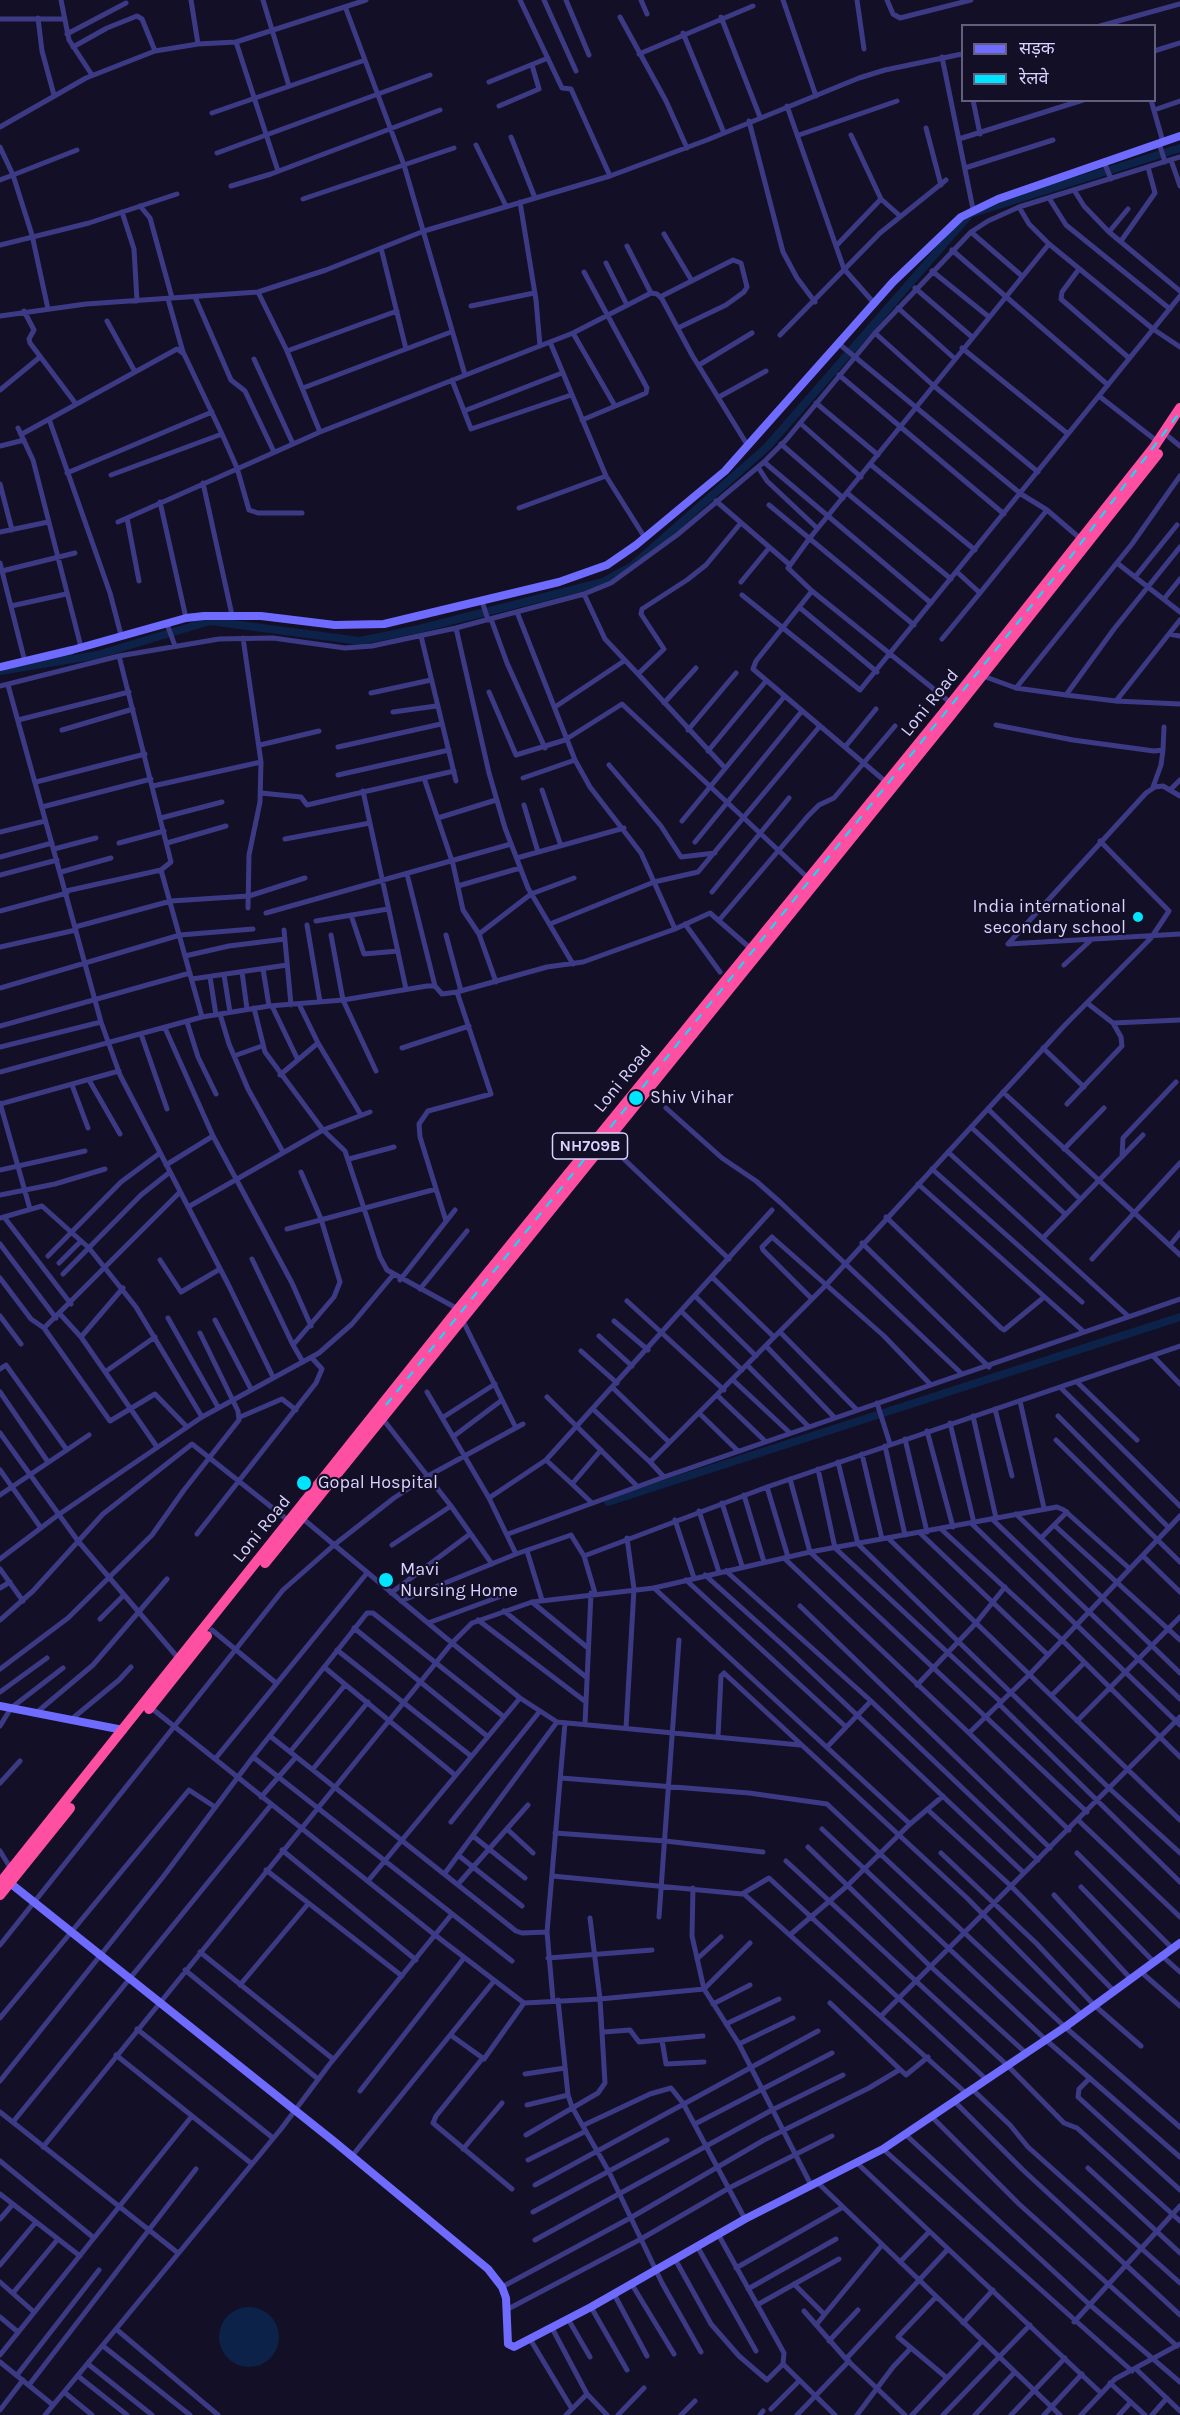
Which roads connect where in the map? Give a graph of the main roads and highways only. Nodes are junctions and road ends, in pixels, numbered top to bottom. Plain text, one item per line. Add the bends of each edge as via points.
1 (1180, 408) edge
2 (1180, 421) edge
3 (1084, 542) junction
4 (460, 1314) junction
5 (296, 1520) junction
6 (182, 1661) junction
7 (9, 1878) edge
8 (0, 1895) edge

1 - 3 highway, Loni Road / NH709B
2 - 3 highway, Loni Road / NH709B
3 - 4 highway, Loni Road / NH709B via 750,948
3 - 4 highway, Loni Road / NH709B via 983,676
4 - 5 highway, Loni Road / NH709B
4 - 5 highway, Loni Road / NH709B via 382,1419
5 - 6 highway, Loni Road / NH709B
5 - 6 highway, Loni Road / NH709B via 212,1630
6 - 7 highway, Loni Road / NH709B via 123,1730
6 - 7 highway, Loni Road / NH709B via 150,1707
7 - 8 highway, Loni Road / NH709B

